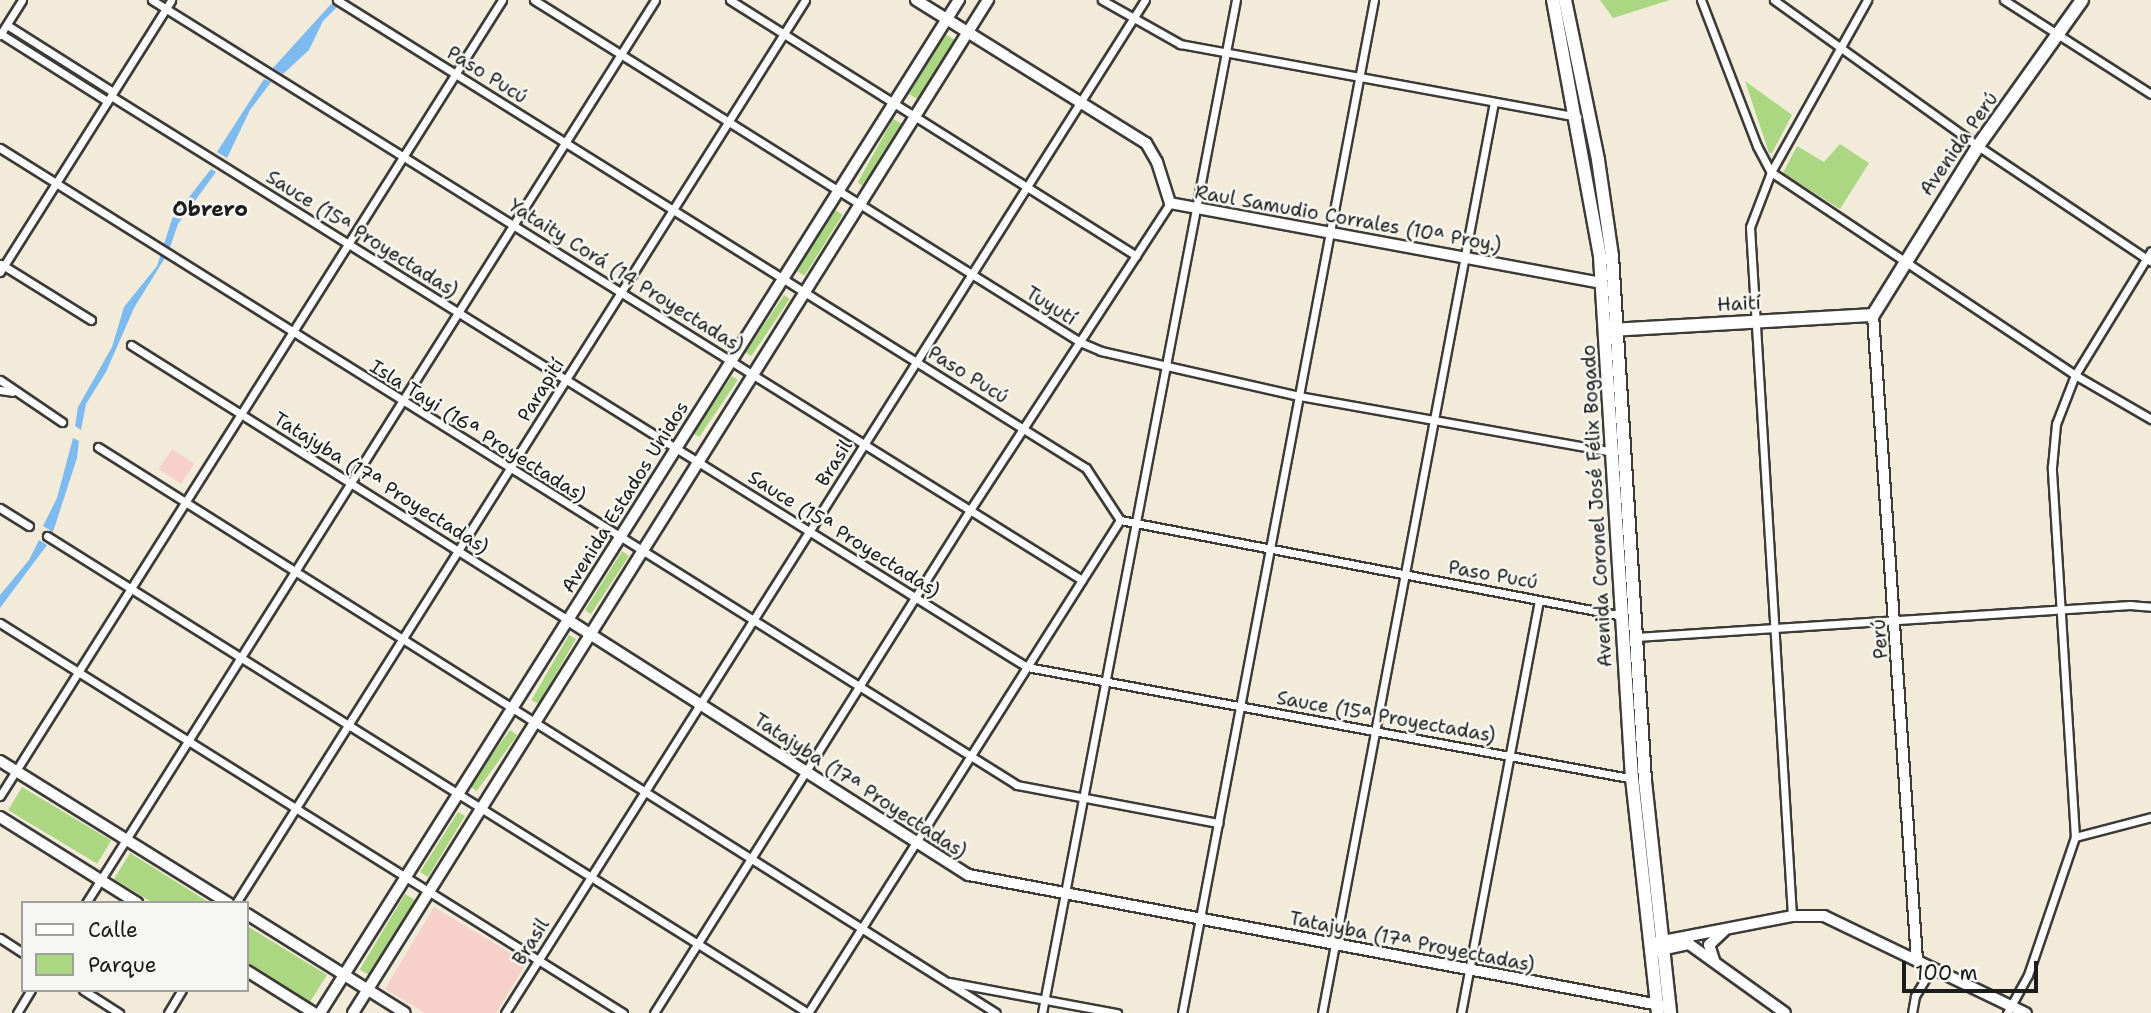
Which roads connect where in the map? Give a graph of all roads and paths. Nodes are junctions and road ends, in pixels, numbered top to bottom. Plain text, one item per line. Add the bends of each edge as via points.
1 (22, 0) edge
2 (152, 0) edge
3 (171, 0) edge
4 (337, 0) edge
5 (502, 0) edge
6 (534, 0) edge
7 (655, 0) edge
8 (730, 0) edge
9 (805, 0) edge
10 (916, 0) edge
11 (959, 0) edge
12 (988, 0) edge
13 (1102, 0) edge
14 (1144, 0) edge
15 (1236, 0) edge
16 (1374, 0) edge
17 (1553, 0) edge
18 (1565, 0) edge
19 (1701, 0) edge
20 (1773, 0) edge
21 (1867, 0) edge
22 (2004, 0) edge
23 (2082, 0) edge
24 (166, 8) junction
25 (947, 19) junction
26 (1132, 19) junction
27 (2, 30) edge
28 (968, 33) junction
29 (784, 34) junction
30 (2061, 35) junction
31 (1839, 47) junction
32 (1226, 53) junction
33 (621, 55) junction
34 (455, 74) junction
35 (1359, 77) junction
36 (2151, 94) edge
37 (110, 96) junction
38 (1080, 102) junction
39 (1494, 102) junction
40 (894, 103) junction
41 (916, 116) junction
42 (1578, 117) junction
43 (728, 122) junction
44 (566, 142) junction
45 (1978, 146) junction
46 (0, 148) edge
47 (403, 156) junction
48 (1771, 172) junction
49 (56, 183) junction
50 (1027, 187) junction
51 (838, 191) junction
52 (1170, 203) junction
53 (860, 205) junction
54 (1196, 208) junction
55 (673, 209) junction
56 (513, 225) junction
57 (1330, 232) junction
58 (348, 244) junction
59 (1136, 256) junction
60 (2149, 257) edge
61 (1467, 259) junction
62 (1905, 259) junction
63 (1, 267) edge
64 (972, 275) junction
65 (784, 278) junction
66 (1603, 283) junction
67 (621, 292) junction
68 (806, 292) junction
69 (458, 313) junction
70 (1874, 315) junction
71 (91, 320) dead end
72 (1754, 323) junction
73 (1613, 330) junction
74 (292, 332) junction
75 (1080, 342) junction
76 (131, 345) dead end
77 (732, 361) junction
78 (917, 361) junction
79 (1166, 368) junction
80 (754, 374) junction
81 (2075, 375) junction
82 (566, 380) junction
83 (2, 387) edge
84 (1298, 396) junction
85 (402, 401) junction
86 (241, 415) junction
87 (2151, 419) edge
88 (1437, 421) junction
89 (62, 422) dead end
90 (1023, 428) junction
91 (865, 443) junction
92 (98, 447) dead end
93 (676, 449) junction
94 (1618, 452) junction
95 (698, 463) junction
96 (509, 470) junction
97 (350, 484) junction
98 (186, 501) junction
99 (0, 508) edge
100 (970, 510) junction
101 (1120, 520) junction
102 (1134, 523) junction
103 (29, 526) dead end
104 (809, 531) junction
105 (47, 536) dead end
106 (619, 539) junction
107 (1270, 549) junction
108 (457, 552) junction
109 (641, 553) junction
110 (295, 571) junction
111 (1406, 577) junction
112 (1082, 580) junction
113 (131, 589) junction
114 (915, 597) junction
115 (1539, 600) junction
116 (2151, 607) edge
117 (2061, 610) junction
118 (1628, 617) junction
119 (568, 620) junction
120 (1896, 620) junction
121 (0, 623) edge
122 (752, 623) junction
123 (1773, 628) junction
124 (591, 634) junction
125 (1630, 637) junction
126 (403, 638) junction
127 (241, 658) junction
128 (1027, 667) junction
129 (78, 672) junction
130 (1104, 681) junction
131 (857, 689) junction
132 (701, 704) junction
133 (1240, 706) junction
134 (513, 708) junction
135 (535, 722) junction
136 (348, 725) junction
137 (1374, 731) junction
138 (188, 741) junction
139 (1510, 756) junction
140 (970, 757) junction
141 (0, 761) edge
142 (16, 771) junction
143 (805, 773) junction
144 (1638, 779) junction
145 (645, 792) junction
146 (458, 794) junction
147 (0, 796) edge
148 (1082, 799) junction
149 (481, 808) junction
150 (295, 809) junction
151 (0, 817) edge
152 (2151, 817) edge
153 (1218, 823) junction
154 (2075, 837) junction
155 (126, 839) junction
156 (915, 844) junction
157 (751, 858) junction
158 (591, 877) junction
159 (405, 878) junction
160 (101, 880) junction
161 (429, 893) junction
162 (1064, 895) junction
163 (87, 901) edge
164 (134, 901) edge
165 (225, 901) edge
166 (237, 901) edge
167 (248, 915) edge
168 (1792, 916) junction
169 (1200, 920) junction
170 (861, 928) junction
171 (1727, 928) junction
172 (0, 938) edge
173 (697, 944) junction
174 (1335, 945) junction
175 (1654, 947) junction
176 (21, 952) edge
177 (538, 961) junction
178 (1917, 961) junction
179 (1715, 962) junction
180 (1932, 968) junction
181 (1469, 970) junction
182 (248, 972) edge
183 (344, 975) junction
184 (945, 981) junction
185 (368, 990) junction
186 (30, 992) edge
187 (86, 992) edge
188 (181, 992) edge
189 (1045, 999) junction
190 (1663, 1009) edge
191 (2010, 1010) edge
192 (17, 1013) edge
193 (119, 1013) edge
194 (168, 1013) edge
195 (314, 1013) edge
196 (320, 1013) edge
197 (353, 1013) edge
198 (405, 1013) edge
199 (505, 1013) edge
200 (623, 1013) edge
201 (654, 1013) edge
202 (808, 1013) edge
203 (996, 1013) edge
204 (1042, 1013) edge
205 (1117, 1013) edge
206 (1182, 1013) edge
207 (1322, 1013) edge
208 (1461, 1013) edge
209 (1785, 1013) edge
210 (1912, 1013) edge
211 (2025, 1013) edge

1 - 27 street
2 - 24 street, Yataity Corá (14 Proyectadas)
3 - 24 street
4 - 34 street, Paso Pucú
5 - 34 street
6 - 33 street, Tuyutí
7 - 33 street
8 - 29 street
9 - 29 street, Parapití
10 - 25 street, Raul Samudio Corrales (10ª Proy.)
11 - 25 main road, Avenida Estados Unidos
12 - 28 main road
13 - 26 street
14 - 26 street, Brasil
15 - 32 street
16 - 35 street
17 - 42 main road, Avenida Coronel José Félix Bogado
18 - 73 main road, Avenida Coronel José Félix Bogado via 1598,160
19 - 48 street
20 - 31 street
21 - 31 street
22 - 30 street
23 - 30 main road, Avenida Perú
24 - 37 street
24 - 47 street, Yataity Corá (14 Proyectadas)
25 - 28 street, Raul Samudio Corrales (10ª Proy.)
25 - 40 main road, Avenida Estados Unidos
26 - 32 street via 1171,42
26 - 38 street, Brasil
27 - 37 street, Sauce (15ª Proyectadas)
28 - 38 street, Raul Samudio Corrales (10ª Proy.)
28 - 41 main road
29 - 40 street
29 - 43 street, Parapití
30 - 36 street
30 - 45 main road, Avenida Perú
31 - 45 street
31 - 48 street
32 - 35 street
32 - 54 street
33 - 43 street, Tuyutí
33 - 44 street
34 - 44 street, Paso Pucú
34 - 47 street
35 - 39 street
35 - 57 street
37 - 49 street
37 - 58 street, Sauce (15ª Proyectadas)
38 - 50 street, Brasil
38 - 52 street, Raul Samudio Corrales (10ª Proy.) via 1151,149
39 - 42 street
39 - 61 street
40 - 41 street
40 - 51 main road, Avenida Estados Unidos
41 - 50 street
41 - 53 main road
42 - 66 main road, Avenida Coronel José Félix Bogado
43 - 51 street, Tuyutí
43 - 55 street, Parapití
44 - 55 street, Paso Pucú
44 - 56 street
45 - 60 street
45 - 62 main road, Avenida Perú
46 - 49 street, Isla Tayi (16ª Proyectadas)
47 - 56 street, Yataity Corá (14 Proyectadas)
47 - 58 street
48 - 62 street
48 - 72 street via 1750,228
49 - 63 street
49 - 74 street, Isla Tayi (16ª Proyectadas)
50 - 59 street
50 - 64 street, Brasil
51 - 53 street, Tuyutí
51 - 65 main road, Avenida Estados Unidos
52 - 54 street, Raul Samudio Corrales (10ª Proy.)
52 - 59 street
53 - 64 street, Tuyutí
53 - 68 main road
54 - 57 street, Raul Samudio Corrales (10ª Proy.)
54 - 79 street
55 - 65 street, Paso Pucú
55 - 67 street, Parapití
56 - 67 street, Yataity Corá (14 Proyectadas)
56 - 69 street
57 - 61 street, Raul Samudio Corrales (10ª Proy.)
57 - 84 street
58 - 69 street, Sauce (15ª Proyectadas)
58 - 74 street
59 - 75 street
60 - 81 street
61 - 66 street, Raul Samudio Corrales (10ª Proy.)
61 - 88 street
62 - 70 main road, Avenida Perú
62 - 81 street
63 - 71 street
64 - 75 street, Tuyutí
64 - 78 street, Brasil
65 - 68 street, Paso Pucú
65 - 77 main road, Avenida Estados Unidos
66 - 73 main road, Avenida Coronel José Félix Bogado
67 - 77 street, Yataity Corá (14 Proyectadas)
67 - 82 street, Parapití
68 - 78 street, Paso Pucú
68 - 80 main road
69 - 82 street, Sauce (15ª Proyectadas)
69 - 85 street
70 - 72 main road, Haití
70 - 120 street, Perú
72 - 73 main road, Haití
72 - 123 street
73 - 94 main road, Avenida Coronel José Félix Bogado
74 - 85 street, Isla Tayi (16ª Proyectadas)
74 - 86 street
75 - 79 street, Tuyutí
75 - 90 street
76 - 86 street, Tatajyba (17ª Proyectadas)
77 - 80 street, Yataity Corá (14 Proyectadas)
77 - 93 main road, Avenida Estados Unidos
78 - 90 street, Paso Pucú
78 - 91 street, Brasil
79 - 84 street, Tuyutí
79 - 102 street
80 - 91 street, Yataity Corá (14 Proyectadas)
80 - 95 main road
81 - 87 street
81 - 117 street via 2052,443
82 - 93 street, Sauce (15ª Proyectadas)
82 - 96 street, Parapití
83 - 89 street
84 - 88 street, Tuyutí
84 - 107 street
85 - 96 street, Isla Tayi (16ª Proyectadas)
85 - 97 street
86 - 97 street, Tatajyba (17ª Proyectadas)
86 - 98 street
88 - 94 street, Tuyutí
88 - 111 street
90 - 100 street
90 - 101 street, Paso Pucú via 1086,468
91 - 100 street, Yataity Corá (14 Proyectadas)
91 - 104 street, Brasil
92 - 98 street
93 - 95 street, Sauce (15ª Proyectadas)
93 - 106 main road, Avenida Estados Unidos
94 - 118 main road, Avenida Coronel José Félix Bogado
95 - 104 street, Sauce (15ª Proyectadas)
95 - 109 main road
96 - 106 street, Isla Tayi (16ª Proyectadas)
96 - 108 street, Parapití
97 - 108 street, Tatajyba (17ª Proyectadas)
97 - 110 street
98 - 110 street
98 - 113 street
99 - 103 street
100 - 112 street, Yataity Corá (14 Proyectadas)
100 - 114 street
101 - 102 street, Paso Pucú
101 - 112 street
102 - 107 street, Paso Pucú
102 - 130 street
104 - 114 street, Sauce (15ª Proyectadas)
104 - 122 street, Brasil
105 - 113 street
106 - 109 street, Isla Tayi (16ª Proyectadas)
106 - 119 main road, Avenida Estados Unidos
107 - 111 street, Paso Pucú
107 - 133 street
108 - 119 street, Tatajyba (17ª Proyectadas)
108 - 126 street, Parapití
109 - 122 street, Isla Tayi (16ª Proyectadas)
109 - 124 main road
110 - 126 street
110 - 127 street
111 - 115 street, Paso Pucú
111 - 137 street
112 - 128 street
113 - 127 street
113 - 129 street
114 - 128 street, Sauce (15ª Proyectadas)
114 - 131 street
115 - 118 street, Paso Pucú
115 - 139 street
116 - 117 street
117 - 120 street
117 - 154 street
118 - 125 main road, Avenida Coronel José Félix Bogado
119 - 124 street, Tatajyba (17ª Proyectadas)
119 - 134 main road, Avenida Estados Unidos
120 - 123 street
120 - 178 street, Perú
121 - 129 street
122 - 131 street, Isla Tayi (16ª Proyectadas)
122 - 132 street, Brasil
123 - 125 street
123 - 168 street
124 - 132 street, Tatajyba (17ª Proyectadas)
124 - 135 main road
125 - 144 main road, Avenida Coronel José Félix Bogado
126 - 134 street
126 - 136 street, Parapití
127 - 136 street
127 - 138 street
128 - 130 street, Sauce (15ª Proyectadas)
128 - 140 street
129 - 138 street
129 - 142 street
130 - 133 street, Sauce (15ª Proyectadas)
130 - 148 street
131 - 140 street, Isla Tayi (16ª Proyectadas)
131 - 143 street
132 - 143 street, Tatajyba (17ª Proyectadas)
132 - 145 street, Brasil
133 - 137 street, Sauce (15ª Proyectadas)
133 - 153 street
134 - 135 street
134 - 146 main road, Avenida Estados Unidos
135 - 145 street
135 - 149 main road
136 - 146 street
136 - 150 street, Parapití
137 - 139 street, Sauce (15ª Proyectadas)
137 - 174 street
138 - 150 street
138 - 155 street
139 - 144 street, Sauce (15ª Proyectadas)
139 - 181 street
140 - 148 street, Isla Tayi (16ª Proyectadas) via 1030,791
140 - 156 street
141 - 142 main road
142 - 147 street
142 - 155 main road
143 - 156 street, Tatajyba (17ª Proyectadas)
143 - 157 street
144 - 175 main road, Avenida Coronel José Félix Bogado
145 - 157 street
145 - 158 street, Brasil
146 - 149 street
146 - 159 main road, Avenida Estados Unidos
148 - 153 street, Isla Tayi (16ª Proyectadas)
148 - 162 street
149 - 158 street
149 - 161 main road
150 - 159 street
150 - 166 street, Parapití
151 - 160 main road
152 - 154 street
153 - 169 street
154 - 191 street via 2028,975
155 - 160 street
155 - 165 main road
156 - 162 street, Tatajyba (17ª Proyectadas) via 969,875
156 - 170 street
157 - 170 street
157 - 173 street
158 - 173 street
158 - 177 street, Brasil
159 - 161 street
159 - 183 main road, Avenida Estados Unidos
160 - 163 street
160 - 164 main road
161 - 177 street
161 - 185 main road
162 - 169 street, Tatajyba (17ª Proyectadas)
162 - 189 street
167 - 183 main road
168 - 171 street
168 - 178 street via 1831,918
169 - 174 street, Tatajyba (17ª Proyectadas)
169 - 206 street
170 - 184 street
170 - 202 street
171 - 175 street
171 - 179 street via 1710,942
172 - 176 street
173 - 201 street
173 - 202 street
174 - 181 street, Tatajyba (17ª Proyectadas)
174 - 207 street
175 - 179 street via 1689,944
175 - 190 main road, Avenida Coronel José Félix Bogado
177 - 199 street, Brasil
177 - 200 street
178 - 180 street
179 - 209 street
180 - 191 street
180 - 210 street via 1915,996
181 - 190 street, Tatajyba (17ª Proyectadas)
181 - 208 street
182 - 195 main road
183 - 185 main road
183 - 196 main road, Avenida Estados Unidos
184 - 189 street
184 - 203 street
185 - 197 main road
185 - 198 main road
186 - 192 street
187 - 193 street
188 - 194 street
189 - 204 street
189 - 205 street
191 - 211 street

